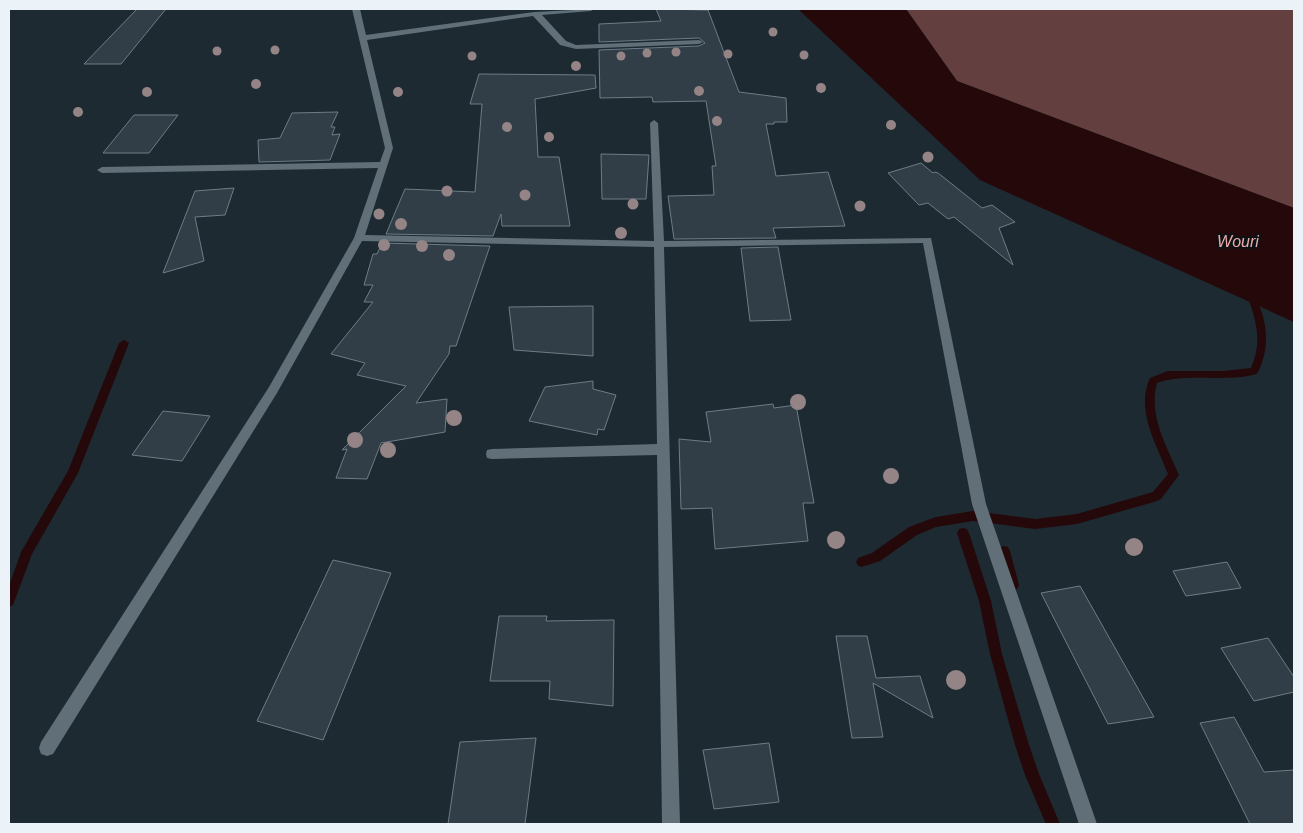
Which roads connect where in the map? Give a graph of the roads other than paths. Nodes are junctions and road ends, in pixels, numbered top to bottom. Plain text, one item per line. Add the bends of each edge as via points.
1 (356, 9) edge
2 (591, 9) edge
3 (534, 14) junction
4 (362, 38) junction
5 (700, 42) dead end
6 (654, 123) dead end
7 (383, 165) junction
8 (102, 170) dead end
9 (359, 238) junction
10 (658, 244) junction
11 (663, 449) junction
12 (492, 454) dead end
13 (48, 748) dead end
14 (671, 824) edge
15 (1088, 824) edge

1 - 4 street
2 - 3 street
3 - 4 street
3 - 5 street via 569,46
4 - 7 street via 389,148
6 - 10 street
7 - 8 street
7 - 9 street
9 - 10 street
9 - 13 street via 273,390
10 - 11 street
10 - 15 street via 927,240 979,504
11 - 12 street
11 - 14 street

